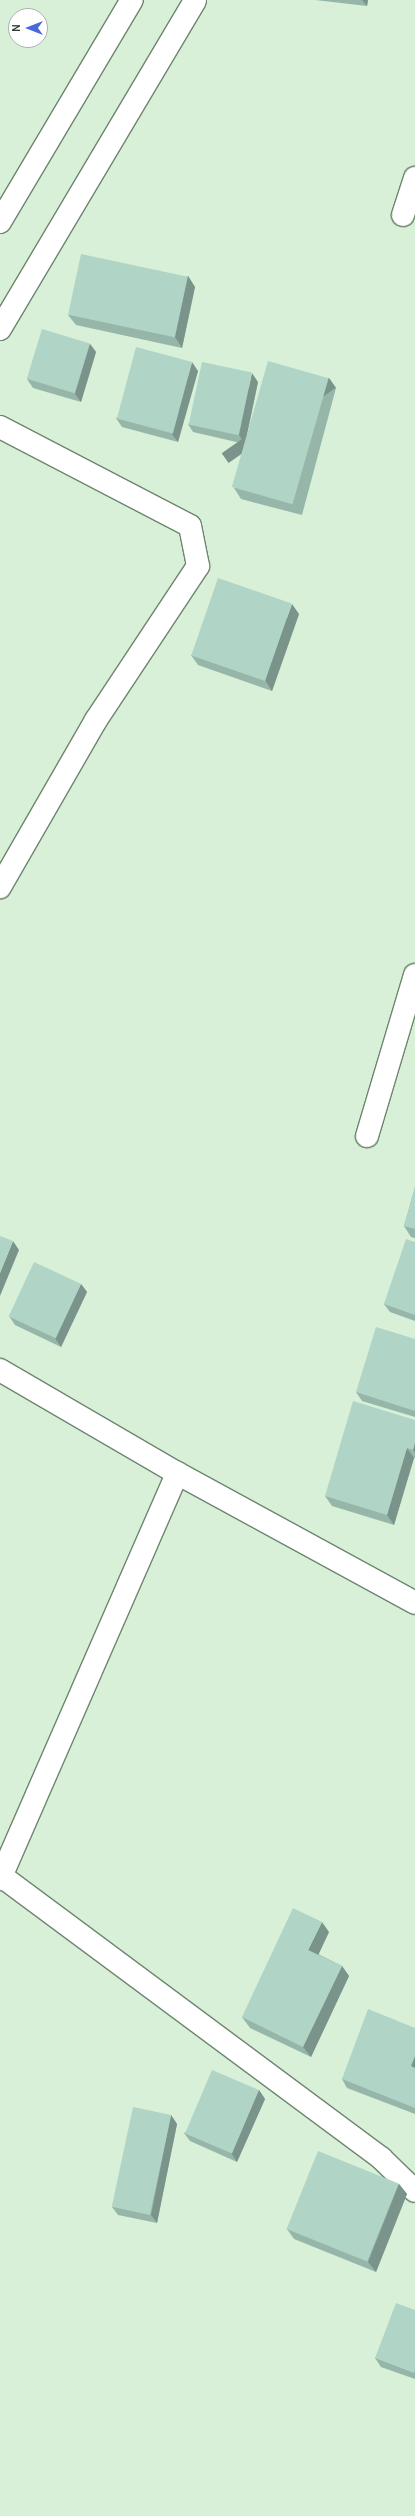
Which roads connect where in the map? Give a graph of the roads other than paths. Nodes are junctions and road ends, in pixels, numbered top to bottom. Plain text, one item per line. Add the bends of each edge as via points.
1 (132, 0) edge
2 (195, 0) edge
3 (415, 178) edge
4 (403, 215) dead end
5 (0, 222) edge
6 (0, 329) edge
7 (0, 427) edge
8 (0, 887) edge
9 (415, 975) edge
10 (367, 1136) dead end
11 (0, 1370) edge
12 (177, 1473) junction
13 (415, 1604) edge
14 (0, 1877) edge
15 (415, 2191) edge

1 - 5 street
2 - 6 street
3 - 4 street
7 - 8 street via 190,526 198,566 96,720
9 - 10 street
11 - 12 street
12 - 13 street
12 - 14 street
14 - 15 street via 381,2158

